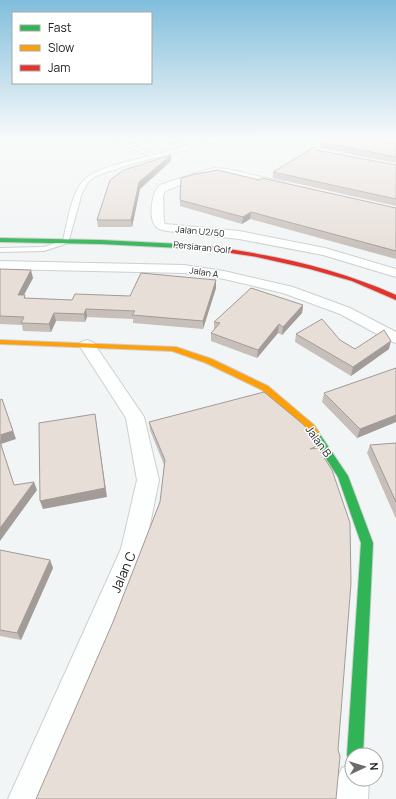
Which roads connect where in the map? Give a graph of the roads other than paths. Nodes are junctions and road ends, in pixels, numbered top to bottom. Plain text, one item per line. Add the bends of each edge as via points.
1 (90, 176) edge
2 (193, 176) edge
3 (245, 176) edge
4 (296, 188) edge
5 (0, 240) edge
6 (66, 242) junction
7 (0, 250) edge
8 (0, 265) edge
9 (396, 273) edge
10 (396, 298) edge
11 (396, 338) edge
12 (0, 342) edge
13 (87, 345) junction
14 (355, 747) edge
15 (353, 787) edge
16 (24, 799) edge
17 (352, 799) edge

1 - 6 lane via 79,193
2 - 9 street, Jalan U2/50 via 160,190 158,222 161,226 239,235 325,252
3 - 4 street, Jalan U2/50
5 - 6 street, Persiaran Golf
6 - 7 lane via 44,249
6 - 10 street, Persiaran Golf via 198,246 245,252 333,272
8 - 11 street, Jalan A via 184,269 224,275 288,290 338,308
12 - 13 street, Jalan B
13 - 14 street, Jalan B via 173,350 209,361 265,388 311,427 344,476 367,543
13 - 16 street, Jalan C via 135,417 148,480 133,549
15 - 17 street

